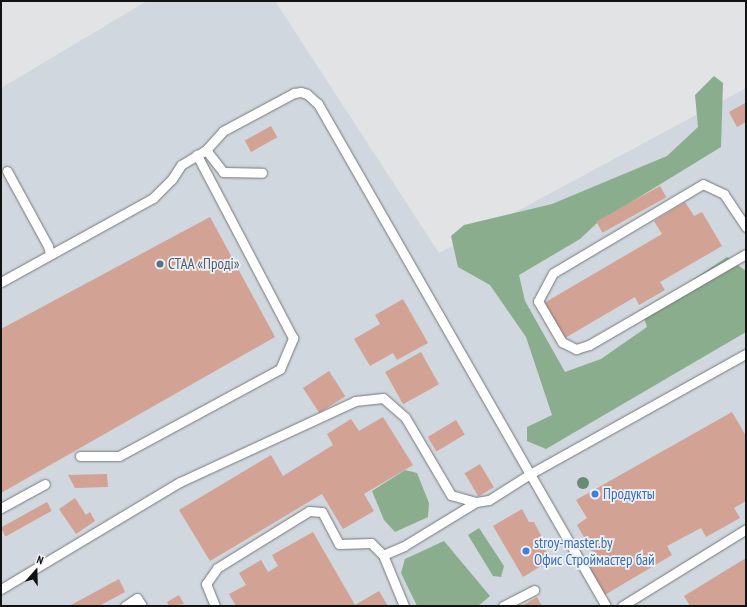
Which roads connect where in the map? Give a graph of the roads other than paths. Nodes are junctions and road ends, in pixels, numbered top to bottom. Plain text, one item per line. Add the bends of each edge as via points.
1 (206, 150) junction
2 (197, 155) junction
3 (7, 171) dead end
4 (262, 173) dead end
5 (746, 227) edge
6 (50, 254) junction
7 (746, 254) edge
8 (1, 282) edge
9 (746, 354) edge
10 (80, 456) dead end
11 (530, 474) junction
12 (45, 484) dead end
13 (476, 502) junction
14 (1, 508) edge
15 (746, 529) edge
16 (383, 555) junction
17 (1, 589) edge
18 (534, 590) dead end
19 (125, 606) edge
20 (142, 606) edge
21 (216, 606) edge
22 (404, 606) edge
23 (503, 606) edge
24 (606, 606) edge
25 (622, 606) edge

1 - 2 lane
1 - 4 lane via 223,172
1 - 11 lane via 223,131 294,93 307,94 313,98
2 - 6 lane via 181,165 172,179 153,198
2 - 10 lane via 293,338 280,369 119,456
3 - 6 lane
5 - 7 lane via 724,194 703,184 553,274 538,301 562,342 576,349 589,345
6 - 8 lane
9 - 11 lane
11 - 13 lane via 489,500
11 - 24 lane
12 - 14 lane
13 - 16 lane via 404,546
13 - 17 lane via 451,496 405,417 383,398 355,401 180,482
15 - 25 lane
16 - 21 lane via 371,543 339,544 322,512 309,511 217,568 206,584
16 - 22 lane
18 - 23 lane
19 - 20 lane via 137,598

